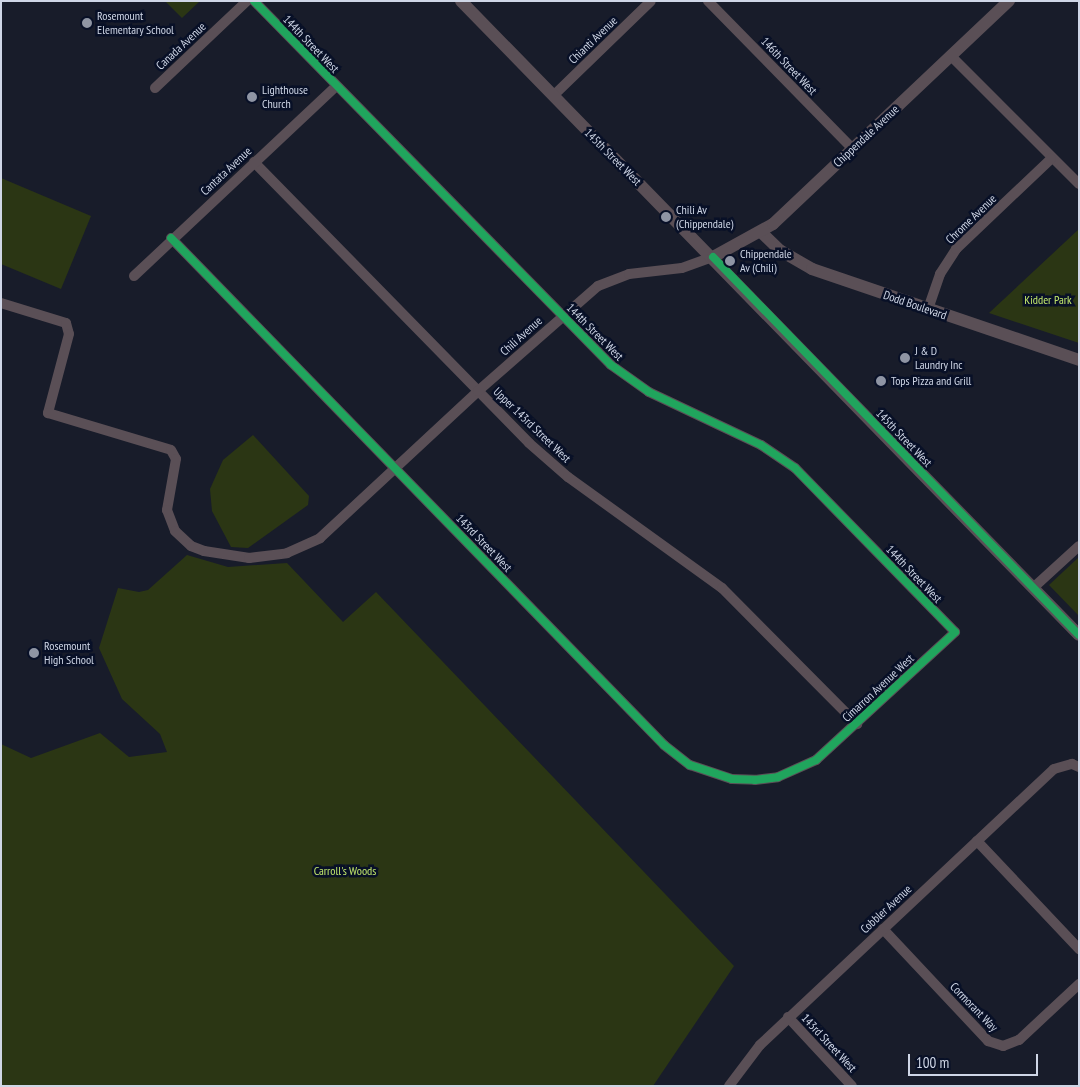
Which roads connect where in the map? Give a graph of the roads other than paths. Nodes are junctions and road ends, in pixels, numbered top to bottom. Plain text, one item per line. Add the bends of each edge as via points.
1 (247, 1) edge
2 (254, 1) edge
3 (461, 1) edge
4 (650, 1) edge
5 (708, 1) edge
6 (1009, 1) edge
7 (951, 56) junction
8 (336, 86) junction
9 (155, 88) dead end
10 (553, 96) junction
11 (852, 148) junction
12 (1051, 159) junction
13 (254, 162) junction
14 (1079, 184) edge
15 (761, 232) junction
16 (171, 238) junction
17 (713, 257) junction
18 (134, 276) dead end
19 (1, 303) edge
20 (928, 309) junction
21 (563, 316) junction
22 (1079, 360) edge
23 (478, 391) junction
24 (396, 468) junction
25 (1079, 546) edge
26 (1034, 588) junction
27 (955, 632) joint
28 (1079, 635) edge
29 (857, 724) junction
30 (816, 760) joint
31 (1076, 766) edge
32 (978, 841) junction
33 (883, 929) junction
34 (1079, 949) edge
35 (1079, 984) edge
36 (788, 1018) junction
37 (729, 1086) edge
38 (852, 1086) edge

1 - 9 street, Canada Avenue
2 - 8 street, 144th Street West
3 - 10 street, 145th Street West
4 - 10 street, Chianti Avenue
5 - 11 street, 146th Street West
6 - 7 street, Chippendale Avenue
7 - 11 street, Chippendale Avenue
7 - 12 street
8 - 13 street, Cantata Avenue
8 - 21 street, 144th Street West
10 - 17 street, 145th Street West
11 - 15 street, Chippendale Avenue via 785,214
12 - 14 street
12 - 20 street, Chrome Avenue via 956,250 940,274
13 - 16 street, Cantata Avenue
13 - 23 street, Upper 143rd Street West
15 - 17 street, Chippendale Avenue
15 - 20 street, Dodd Boulevard via 781,251 806,267
16 - 18 street, Cantata Avenue
16 - 24 street, 143rd Street West
17 - 21 street, Chili Avenue via 682,268 618,277 594,289
17 - 26 street, 145th Street West
19 - 24 street, Chili Avenue via 66,323 69,334 48,412 171,450 176,459 167,510 175,531 192,546 231,557 287,553 320,538
20 - 22 street, Dodd Boulevard
21 - 23 street, Chili Avenue
21 - 27 street, 144th Street West via 611,365 637,384 761,445 795,468
23 - 24 street, Chili Avenue
23 - 29 street, Upper 143rd Street West via 568,478 722,588
24 - 30 street, 143rd Street West via 664,745 690,765 732,779 755,780 778,777
25 - 26 street
26 - 28 street, 145th Street West
27 - 29 street, Cimarron Avenue West
29 - 30 street, Cimarron Avenue West
31 - 32 street, Cobbler Avenue via 1054,769
32 - 33 street, Cobbler Avenue
32 - 34 street
33 - 35 street, Cormorant Way via 988,1041 1003,1046 1019,1040
33 - 36 street, Cobbler Avenue
36 - 37 street, Cobbler Avenue via 760,1045
36 - 38 street, 143rd Street West

